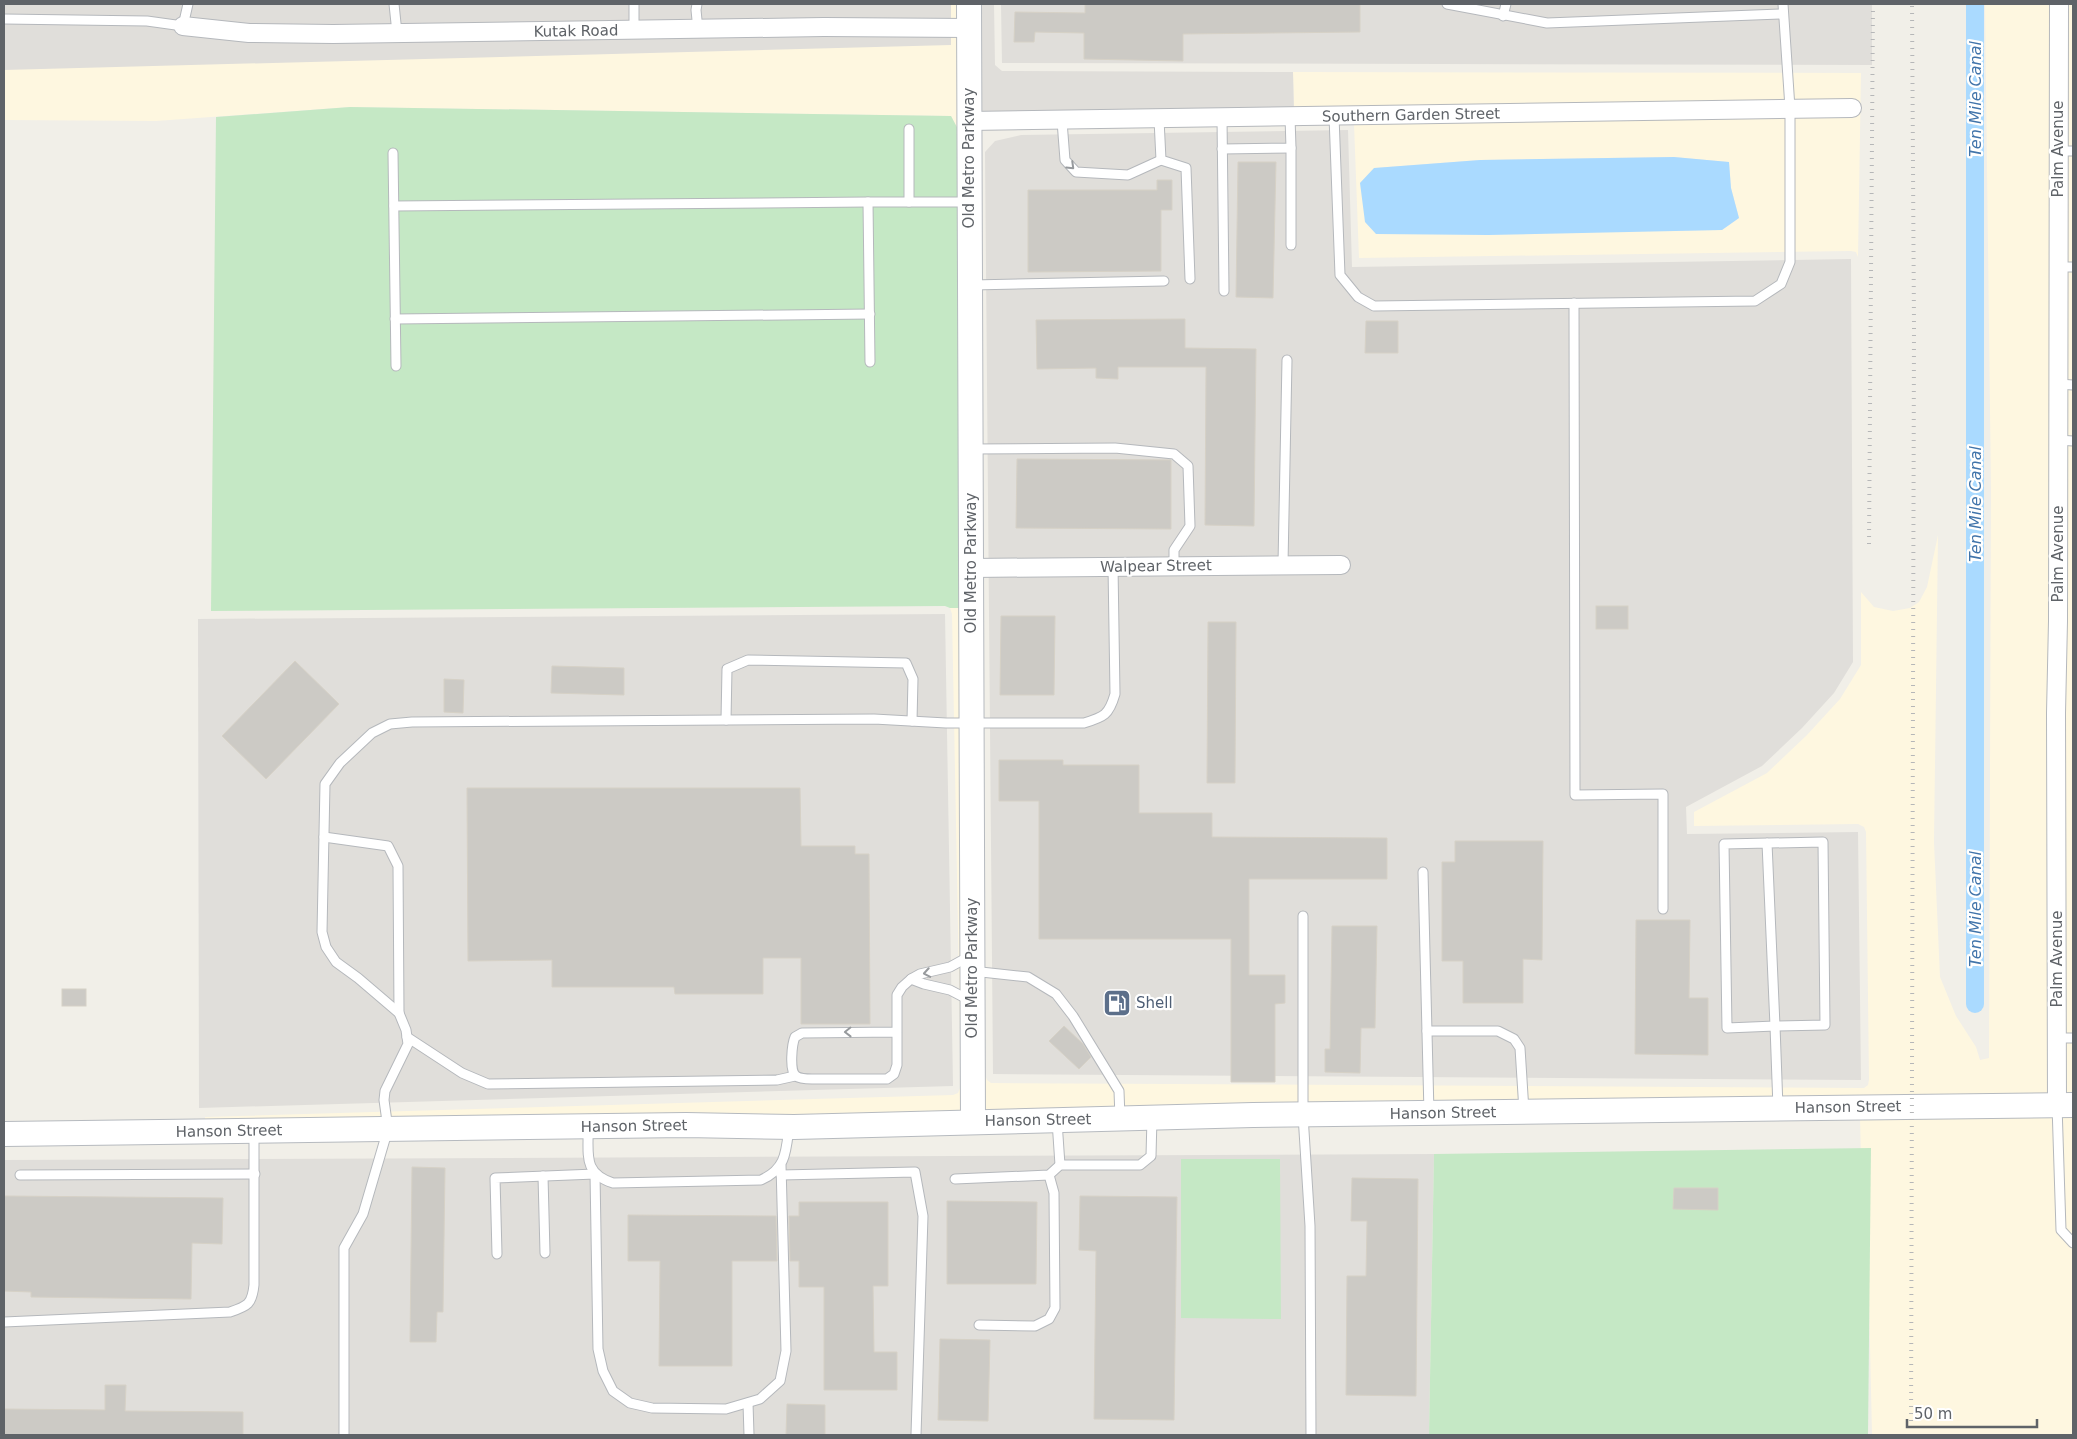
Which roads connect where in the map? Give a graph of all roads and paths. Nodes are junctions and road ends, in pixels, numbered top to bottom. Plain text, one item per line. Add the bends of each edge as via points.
1 (188, 4) edge
2 (394, 4) edge
3 (634, 4) edge
4 (697, 4) edge
5 (969, 4) edge
6 (1447, 4) edge
7 (1506, 4) edge
8 (1783, 4) edge
9 (2059, 4) edge
10 (1784, 14) junction
11 (1503, 16) junction
12 (4, 19) edge
13 (183, 26) junction
14 (969, 28) junction
15 (698, 30) junction
16 (634, 31) junction
17 (397, 34) junction
18 (2066, 61) edge
19 (1790, 108) junction
20 (1852, 108) dead end
21 (1334, 116) junction
22 (1290, 117) junction
23 (1222, 118) junction
24 (1159, 119) junction
25 (1062, 120) junction
26 (969, 121) junction
27 (909, 129) dead end
28 (1291, 148) junction
29 (1222, 149) junction
30 (2066, 151) edge
31 (393, 153) dead end
32 (1161, 160) junction
33 (868, 202) junction
34 (909, 202) junction
35 (970, 202) junction
36 (394, 206) junction
37 (1291, 245) dead end
38 (2066, 267) edge
39 (1190, 279) dead end
40 (1164, 281) dead end
41 (970, 285) junction
42 (1224, 291) dead end
43 (1574, 303) junction
44 (870, 314) junction
45 (395, 320) junction
46 (1287, 360) dead end
47 (870, 362) dead end
48 (396, 366) dead end
49 (2066, 384) edge
50 (2065, 440) edge
51 (970, 449) junction
52 (1283, 564) junction
53 (1341, 565) dead end
54 (1113, 566) junction
55 (1174, 566) junction
56 (971, 568) junction
57 (2065, 583) edge
58 (726, 720) junction
59 (912, 721) junction
60 (971, 722) junction
61 (324, 837) junction
62 (2065, 842) edge
63 (1768, 843) junction
64 (1423, 872) dead end
65 (1663, 908) dead end
66 (1303, 916) dead end
67 (972, 963) junction
68 (910, 979) junction
69 (972, 1002) junction
70 (399, 1013) junction
71 (1775, 1026) junction
72 (1427, 1031) junction
73 (897, 1032) junction
74 (407, 1037) junction
75 (2065, 1038) edge
76 (795, 1076) junction
77 (2065, 1105) edge
78 (1778, 1108) junction
79 (1524, 1112) junction
80 (1429, 1113) junction
81 (1303, 1114) junction
82 (1120, 1118) junction
83 (1152, 1118) junction
84 (1057, 1120) junction
85 (973, 1122) junction
86 (588, 1126) junction
87 (789, 1127) junction
88 (388, 1129) junction
89 (254, 1130) junction
90 (4, 1134) edge
91 (781, 1165) junction
92 (1060, 1165) junction
93 (255, 1174) junction
94 (594, 1174) junction
95 (20, 1175) dead end
96 (1049, 1175) junction
97 (543, 1176) junction
98 (781, 1176) junction
99 (956, 1179) dead end
100 (2073, 1242) edge
101 (545, 1252) dead end
102 (497, 1254) dead end
103 (4, 1322) edge
104 (979, 1325) dead end
105 (748, 1403) junction
106 (344, 1435) edge
107 (749, 1435) edge
108 (916, 1435) edge
109 (1311, 1435) edge

1 - 13 lane
2 - 17 lane
3 - 16 lane
4 - 15 lane
5 - 14 street, Old Metro Parkway
6 - 11 lane
7 - 11 lane
8 - 10 lane
9 - 18 street, Palm Avenue
10 - 11 lane via 1547,23
10 - 19 lane
12 - 13 lane via 147,21
13 - 17 street, Kutak Road via 248,33
14 - 15 street, Kutak Road
14 - 26 street, Old Metro Parkway
15 - 16 street, Kutak Road
16 - 17 street, Kutak Road
18 - 30 street, Palm Avenue
19 - 20 street, Southern Garden Street
19 - 21 street, Southern Garden Street
19 - 43 lane via 1790,262 1781,284 1755,301
21 - 22 street, Southern Garden Street
21 - 43 lane via 1340,275 1358,297 1374,306
22 - 23 street, Southern Garden Street
22 - 28 lane
23 - 24 street, Southern Garden Street
23 - 29 lane
24 - 25 street, Southern Garden Street
24 - 32 lane
25 - 26 street, Southern Garden Street
25 -> 32 lane via 1065,160 1076,172 1128,175
26 - 35 street, Old Metro Parkway
27 - 34 lane
28 - 29 lane
28 - 37 lane
29 - 42 lane
30 - 38 street, Palm Avenue
31 - 36 lane
32 - 39 lane via 1186,168
33 - 34 lane
33 - 36 lane
33 - 44 lane
34 - 35 lane
35 - 41 street, Old Metro Parkway
36 - 45 lane
38 - 49 street, Palm Avenue
40 - 41 lane
41 - 51 street, Old Metro Parkway
43 - 65 lane via 1575,794 1663,794
44 - 45 lane
44 - 47 lane
45 - 48 lane
46 - 52 lane
49 - 50 street, Palm Avenue
50 - 57 street, Palm Avenue
51 - 55 lane via 1115,448 1174,454 1188,466 1190,526 1174,550
51 - 56 street, Old Metro Parkway
52 - 53 street, Walpear Street
52 - 55 street, Walpear Street
54 - 55 street, Walpear Street
54 - 56 street, Walpear Street
54 - 60 lane via 1115,694 1110,710 1101,718 1084,723
56 - 60 street, Old Metro Parkway
57 - 62 street, Palm Avenue
58 - 59 lane
58 - 59 lane via 727,669 748,660 906,664 913,679
58 - 61 lane via 390,724 372,733 346,757 325,784
59 - 60 lane
60 - 67 street, Old Metro Parkway
61 - 70 lane via 322,932 326,948 336,962
61 - 70 lane via 388,846 398,866
62 - 75 street, Palm Avenue
63 - 71 lane
63 - 71 lane via 1724,844 1727,1028
63 - 71 lane via 1823,842 1825,1025
64 - 72 lane
66 - 81 lane
67 -> 68 lane
67 - 69 street, Old Metro Parkway
67 - 82 lane via 1028,977 1056,994 1119,1091
68 - 69 lane via 950,990
68 - 73 lane via 897,995
69 - 85 street, Old Metro Parkway
70 - 74 lane
71 - 78 lane
72 - 79 lane via 1498,1031 1514,1039 1520,1048
72 - 80 lane
73 - 76 lane via 897,1065 894,1074 887,1079
73 -> 76 lane via 802,1033 795,1036 792,1044 792,1071
74 - 76 lane via 462,1073 488,1084 777,1080
74 - 88 lane via 408,1044 385,1091
75 - 77 street, Palm Avenue
77 - 78 street, Hanson Street
77 - 100 lane via 2061,1230
78 - 79 street, Hanson Street
79 - 80 street, Hanson Street
80 - 81 street, Hanson Street
81 - 83 street, Hanson Street
81 - 109 lane via 1310,1226
82 - 83 street, Hanson Street
82 - 84 street, Hanson Street
83 - 92 lane via 1151,1156 1140,1165
84 - 85 street, Hanson Street
84 - 92 lane
85 - 87 street, Hanson Street
86 - 87 street, Hanson Street
86 - 88 street, Hanson Street
86 - 94 lane via 589,1165
87 - 91 lane via 786,1154
88 - 89 street, Hanson Street
88 - 106 lane via 362,1214 344,1248
89 - 90 street, Hanson Street
89 - 93 lane
91 - 94 lane via 774,1174 761,1180 613,1182
91 - 98 lane
92 - 96 lane
93 - 95 lane
93 - 103 lane via 254,1285 252,1299 244,1307 230,1312
94 - 97 lane
94 - 105 lane via 598,1349 603,1371 614,1391 630,1403 652,1408 726,1409
96 - 99 lane
96 - 104 lane via 1054,1193 1055,1308 1049,1319 1035,1326
97 - 101 lane
97 - 102 lane via 495,1178
98 - 105 lane via 786,1351 780,1381 760,1399
98 - 108 lane via 915,1172 923,1216
105 - 107 lane

